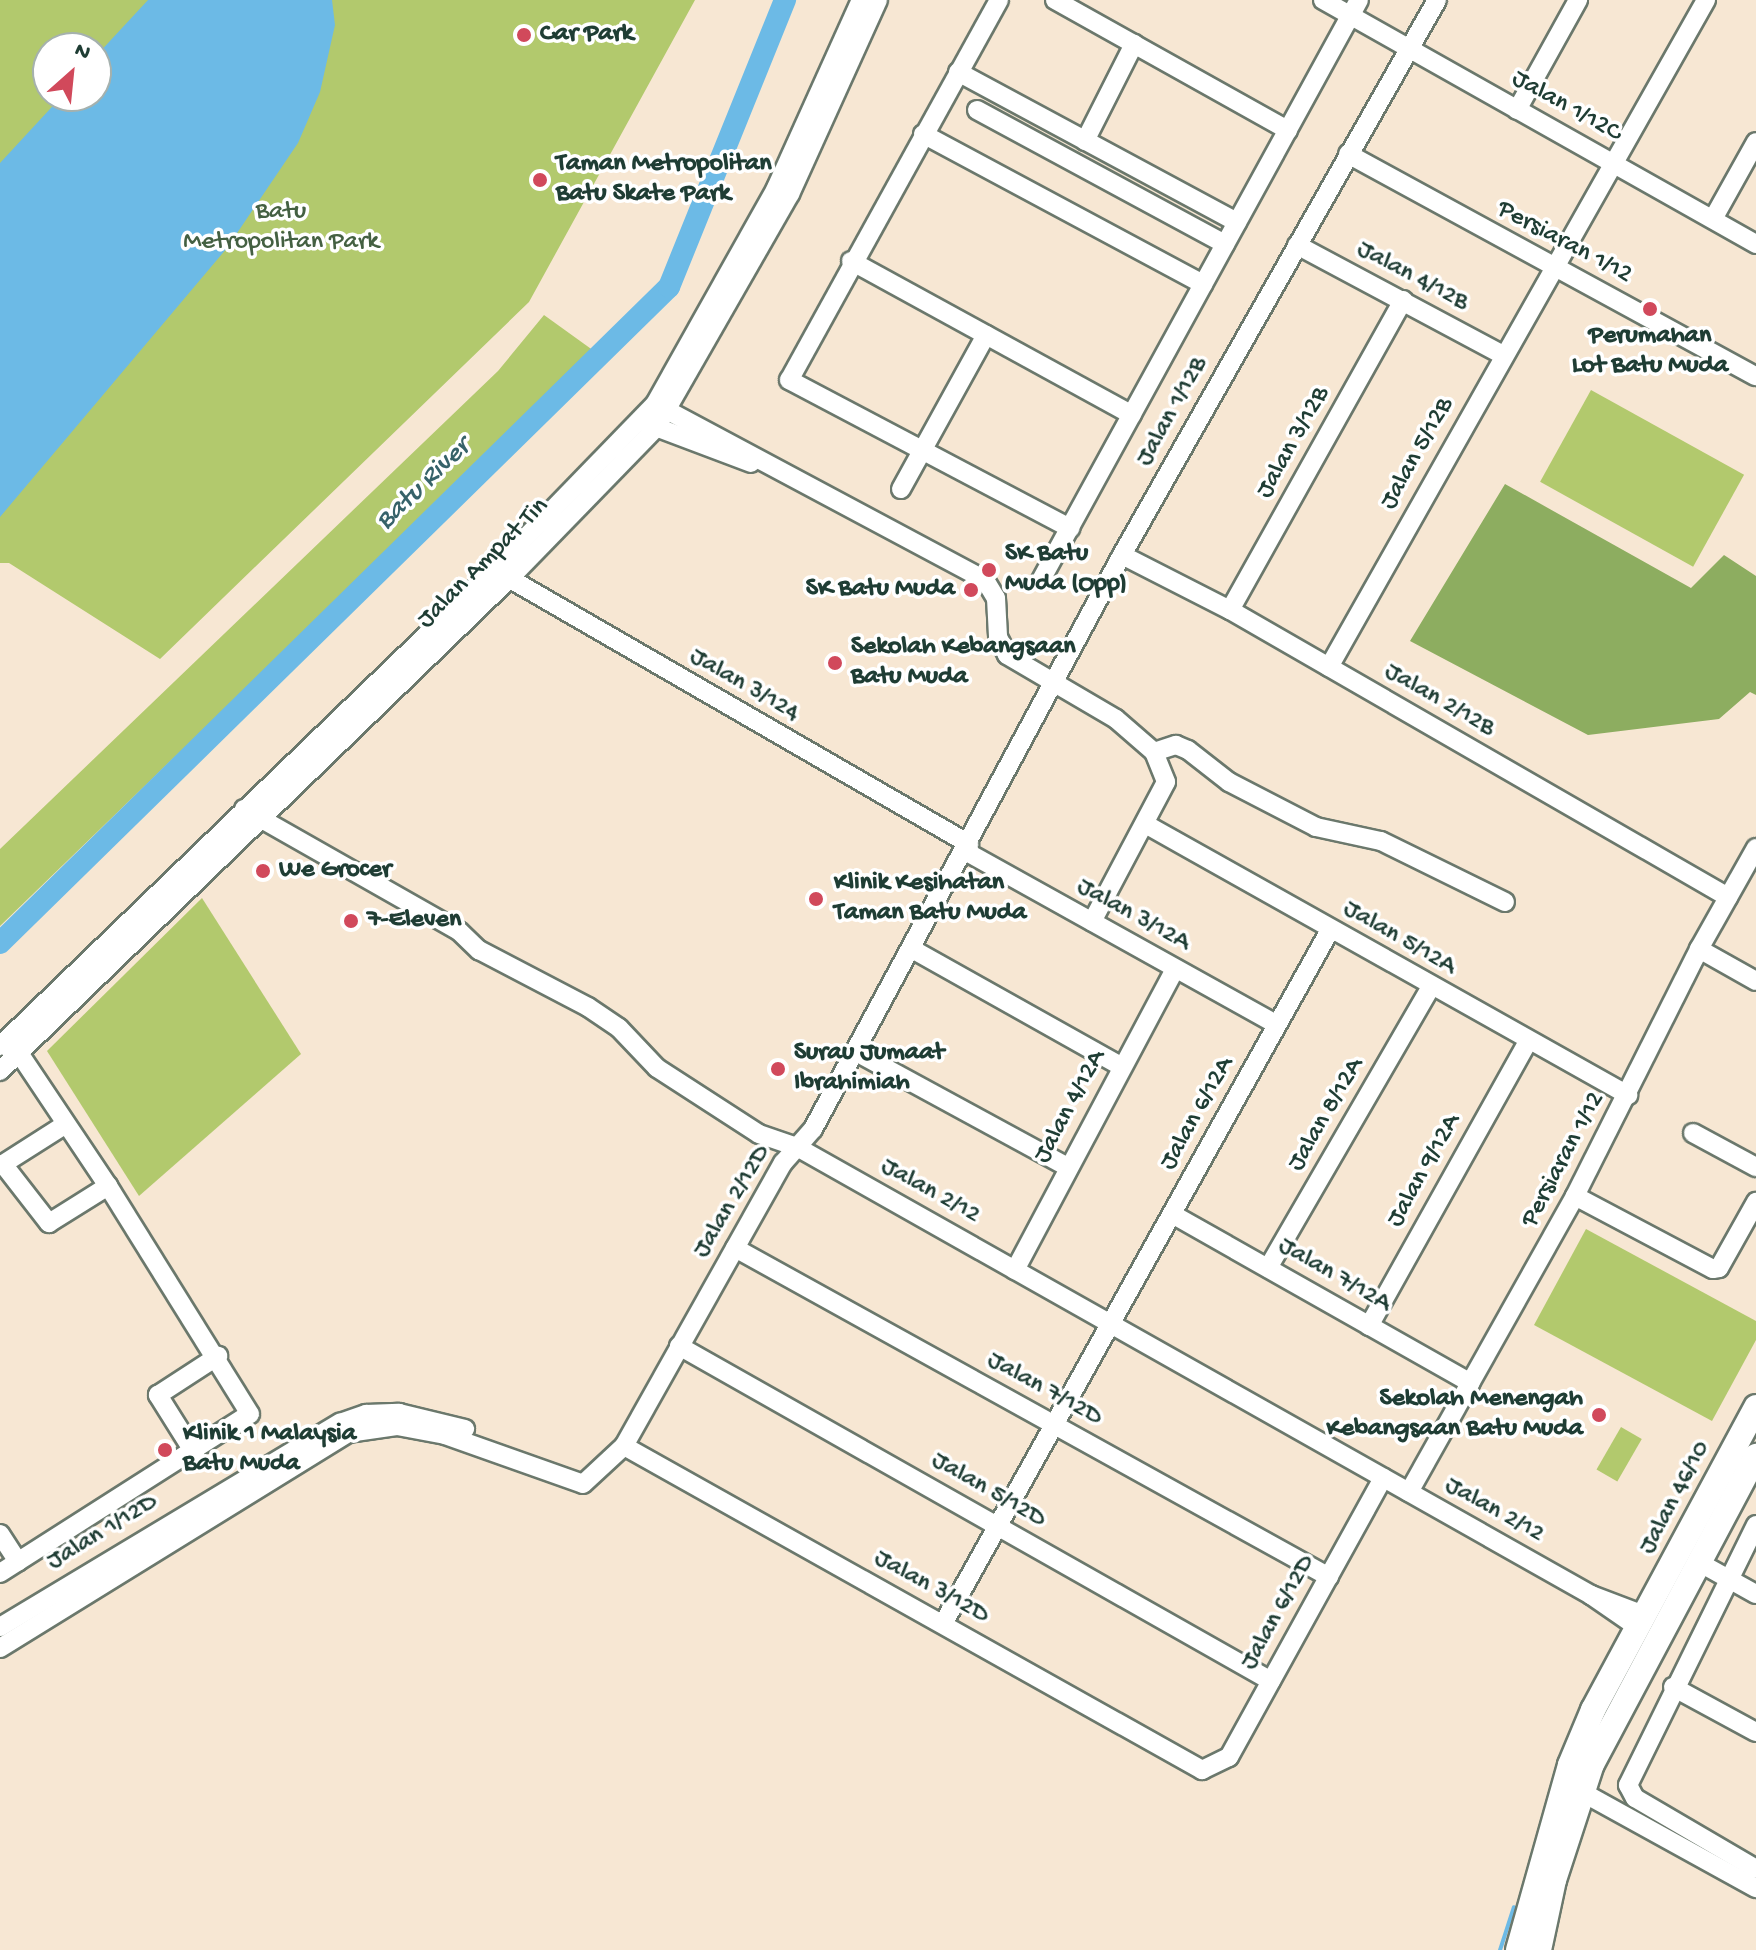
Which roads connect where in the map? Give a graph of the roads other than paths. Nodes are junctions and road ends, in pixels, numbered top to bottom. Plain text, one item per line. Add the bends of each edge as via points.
1 (861, 0) edge
2 (878, 0) edge
3 (999, 0) edge
4 (1055, 0) edge
5 (1323, 0) edge
6 (1437, 0) edge
7 (1578, 0) edge
8 (1706, 0) edge
9 (1355, 8) edge
10 (1134, 44) junction
11 (1407, 49) junction
12 (958, 72) junction
13 (977, 110) dead end
14 (1517, 110) junction
15 (1288, 130) junction
16 (923, 134) junction
17 (1085, 141) junction
18 (1756, 142) edge
19 (1105, 151) junction
20 (1348, 154) junction
21 (1612, 163) junction
22 (1093, 173) junction
23 (1713, 219) junction
24 (1237, 222) junction
25 (1225, 244) junction
26 (1756, 244) edge
27 (1297, 245) junction
28 (851, 261) junction
29 (1552, 267) junction
30 (1203, 284) junction
31 (1403, 300) junction
32 (986, 335) junction
33 (1503, 355) junction
34 (1756, 376) edge
35 (662, 408) junction
36 (1132, 415) junction
37 (648, 424) junction
38 (923, 450) junction
39 (761, 465) junction
40 (901, 489) dead end
41 (1070, 528) junction
42 (1122, 555) junction
43 (501, 574) junction
44 (1041, 580) dead end
45 (1230, 610) junction
46 (1329, 667) junction
47 (1054, 683) junction
48 (1154, 752) junction
49 (252, 814) junction
50 (1147, 825) junction
51 (1756, 848) edge
52 (966, 850) junction
53 (1728, 897) junction
54 (1505, 902) dead end
55 (1092, 922) junction
56 (1330, 930) junction
57 (912, 949) junction
58 (1699, 949) junction
59 (1175, 969) junction
60 (1756, 981) edge
61 (1431, 987) junction
62 (1277, 1025) junction
63 (1528, 1041) junction
64 (0, 1046) edge
65 (856, 1052) junction
66 (9, 1054) edge
67 (1122, 1067) junction
68 (0, 1071) edge
69 (1628, 1095) junction
70 (66, 1124) junction
71 (1693, 1133) dead end
72 (797, 1147) junction
73 (2, 1165) edge
74 (1068, 1167) junction
75 (1756, 1167) edge
76 (108, 1186) junction
77 (1575, 1196) junction
78 (1756, 1202) edge
79 (1172, 1214) junction
80 (735, 1248) junction
81 (1268, 1268) junction
82 (1015, 1270) junction
83 (1110, 1324) junction
84 (1369, 1326) junction
85 (679, 1346) junction
86 (218, 1356) junction
87 (1471, 1383) junction
88 (1756, 1407) edge
89 (1054, 1425) junction
90 (624, 1446) junction
91 (195, 1454) junction
92 (1752, 1464) edge
93 (1383, 1478) junction
94 (586, 1479) junction
95 (1409, 1492) junction
96 (1696, 1522) junction
97 (1756, 1525) edge
98 (998, 1526) junction
99 (0, 1534) edge
100 (18, 1562) junction
101 (1700, 1563) junction
102 (0, 1573) edge
103 (1329, 1577) junction
104 (1664, 1579) junction
105 (1728, 1579) junction
106 (1756, 1594) edge
107 (1673, 1615) junction
108 (1643, 1622) junction
109 (943, 1624) junction
110 (0, 1627) edge
111 (0, 1648) edge
112 (1652, 1654) junction
113 (1271, 1681) junction
114 (1673, 1687) junction
115 (1756, 1732) edge
116 (1214, 1767) joint
117 (1580, 1791) junction
118 (1756, 1869) edge
119 (1756, 1888) edge
120 (1518, 1950) edge
121 (1539, 1950) edge

1 - 35 street, Jalan Ampat Tin via 776,188
2 - 35 street, Jalan Ampat Tin via 790,194
3 - 12 street
4 - 10 street
5 - 9 street, Jalan 1/12C
6 - 11 street, Jalan 1/12B
7 - 14 street
8 - 21 street, Jalan 5/12B
9 - 11 street, Jalan 1/12C
9 - 15 street
10 - 15 street
10 - 17 street
11 - 14 street, Jalan 1/12C
11 - 20 street, Jalan 1/12B
12 - 16 street
12 - 17 street
13 - 22 street
14 - 21 street, Jalan 1/12C
15 - 24 street
16 - 28 street
16 - 30 street
17 - 19 street
18 - 23 street
19 - 22 street
19 - 24 street
20 - 27 street, Jalan 1/12B
20 - 29 street, Persiaran 1/12
21 - 23 street, Jalan 1/12C
21 - 29 street, Jalan 5/12B
22 - 25 street
23 - 26 street, Jalan 1/12C
24 - 25 street
25 - 30 street
27 - 31 street, Jalan 4/12B
27 - 42 street, Jalan 1/12B
28 - 32 street
28 - 38 street via 789,380
29 - 33 street, Jalan 5/12B
29 - 34 street, Persiaran 1/12
30 - 36 street
31 - 33 street, Jalan 4/12B
31 - 45 street, Jalan 3/12B
32 - 36 street
32 - 38 street
33 - 46 street, Jalan 5/12B
35 - 37 street, Jalan Ampat Tin
35 - 39 street
36 - 41 street
37 - 39 street
37 - 43 street, Jalan Ampat Tin
38 - 40 street
38 - 41 street
39 - 47 street via 985,580 996,598 1001,647
41 - 44 street
42 - 45 street, Jalan 2/12B
42 - 47 street, Jalan 1/12B
43 - 49 street, Jalan Ampat Tin
43 - 52 street, Jalan 3/124
45 - 46 street, Jalan 2/12B
46 - 53 street, Jalan 2/12B
47 - 48 street via 1116,719
47 - 52 street, Jalan 1/12B
48 - 50 street via 1166,782
48 - 54 street via 1176,745 1188,750 1229,782 1316,827 1381,841
49 - 64 street, Jalan Ampat Tin
49 - 66 street, Jalan Ampat Tin
49 - 72 street, Jalan 2/12 via 459,931 479,950 588,1007 619,1028 657,1068 759,1134
50 - 55 street
50 - 56 street, Jalan 5/12A
51 - 53 street, Persiaran 1/12
52 - 55 street, Jalan 3/12A
52 - 57 street, Jalan 2/12D
53 - 58 street, Persiaran 1/12
55 - 59 street, Jalan 3/12A
56 - 61 street, Jalan 5/12A
56 - 62 street, Jalan 6/12A
57 - 65 street, Jalan 2/12D
57 - 67 street
58 - 60 street
58 - 69 street, Persiaran 1/12
59 - 62 street, Jalan 3/12A
59 - 67 street, Jalan 4/12A
61 - 63 street, Jalan 5/12A
61 - 81 street, Jalan 8/12A
62 - 79 street, Jalan 6/12A
63 - 69 street, Jalan 5/12A
63 - 84 street, Jalan 9/12A
65 - 72 street, Jalan 2/12D via 813,1129
65 - 74 street
66 - 68 street, Jalan Ampat Tin
66 - 70 street
67 - 74 street, Jalan 4/12A
69 - 77 street, Persiaran 1/12
70 - 73 street
70 - 76 street
71 - 75 street
72 - 80 street, Jalan 2/12D
72 - 82 street, Jalan 2/12
73 - 76 street via 49,1223
74 - 82 street, Jalan 4/12A
76 - 86 street
77 - 78 street via 1713,1269 1719,1268
77 - 87 street, Persiaran 1/12
79 - 81 street, Jalan 7/12A
79 - 83 street, Jalan 6/12A
80 - 85 street, Jalan 2/12D
80 - 89 street, Jalan 7/12D
81 - 84 street, Jalan 7/12A
82 - 83 street, Jalan 2/12
83 - 89 street, Jalan 6/12A
83 - 93 street, Jalan 2/12
84 - 87 street, Jalan 7/12A
85 - 90 street, Jalan 2/12D
85 - 98 street, Jalan 5/12D
86 - 91 street via 250,1414
86 - 91 street via 158,1395
87 - 95 street, Persiaran 1/12
88 - 96 main road, Jalan 46/10
89 - 98 street, Jalan 6/12A
89 - 103 street, Jalan 7/12D
90 - 94 street, Jalan 2/12D
90 - 109 street, Jalan 3/12D
91 - 100 street
92 - 101 main road, Jalan 46/10
93 - 95 street, Jalan 2/12
93 - 103 street, Jalan 6/12D
94 - 110 street, Jalan 1/12D via 447,1423 399,1413 366,1414 340,1423
94 - 111 street, Jalan 1/12D via 445,1435 372,1426 348,1433
95 - 108 street, Jalan 2/12
96 - 101 main road
96 - 104 main road, Jalan 46/10
97 - 105 street
98 - 109 street, Jalan 6/12A
98 - 113 street, Jalan 5/12D
99 - 100 street
100 - 102 street
101 - 104 main road
101 - 105 street
101 - 107 main road, Jalan 46/10
103 - 113 street, Jalan 6/12D
104 - 108 main road, Jalan 46/10
105 - 106 street
105 - 114 street
107 - 108 main road
107 - 112 main road, Jalan 46/10
108 - 112 main road
108 - 120 main road, Jalan 46/10 via 1570,1765
109 - 116 street, Jalan 3/12D via 1202,1770
112 - 117 main road, Jalan 46/10
113 - 116 street, Jalan 6/12D via 1229,1757
114 - 115 street
114 - 118 street via 1628,1785 1635,1798
117 - 119 street
117 - 121 main road, Jalan 46/10

